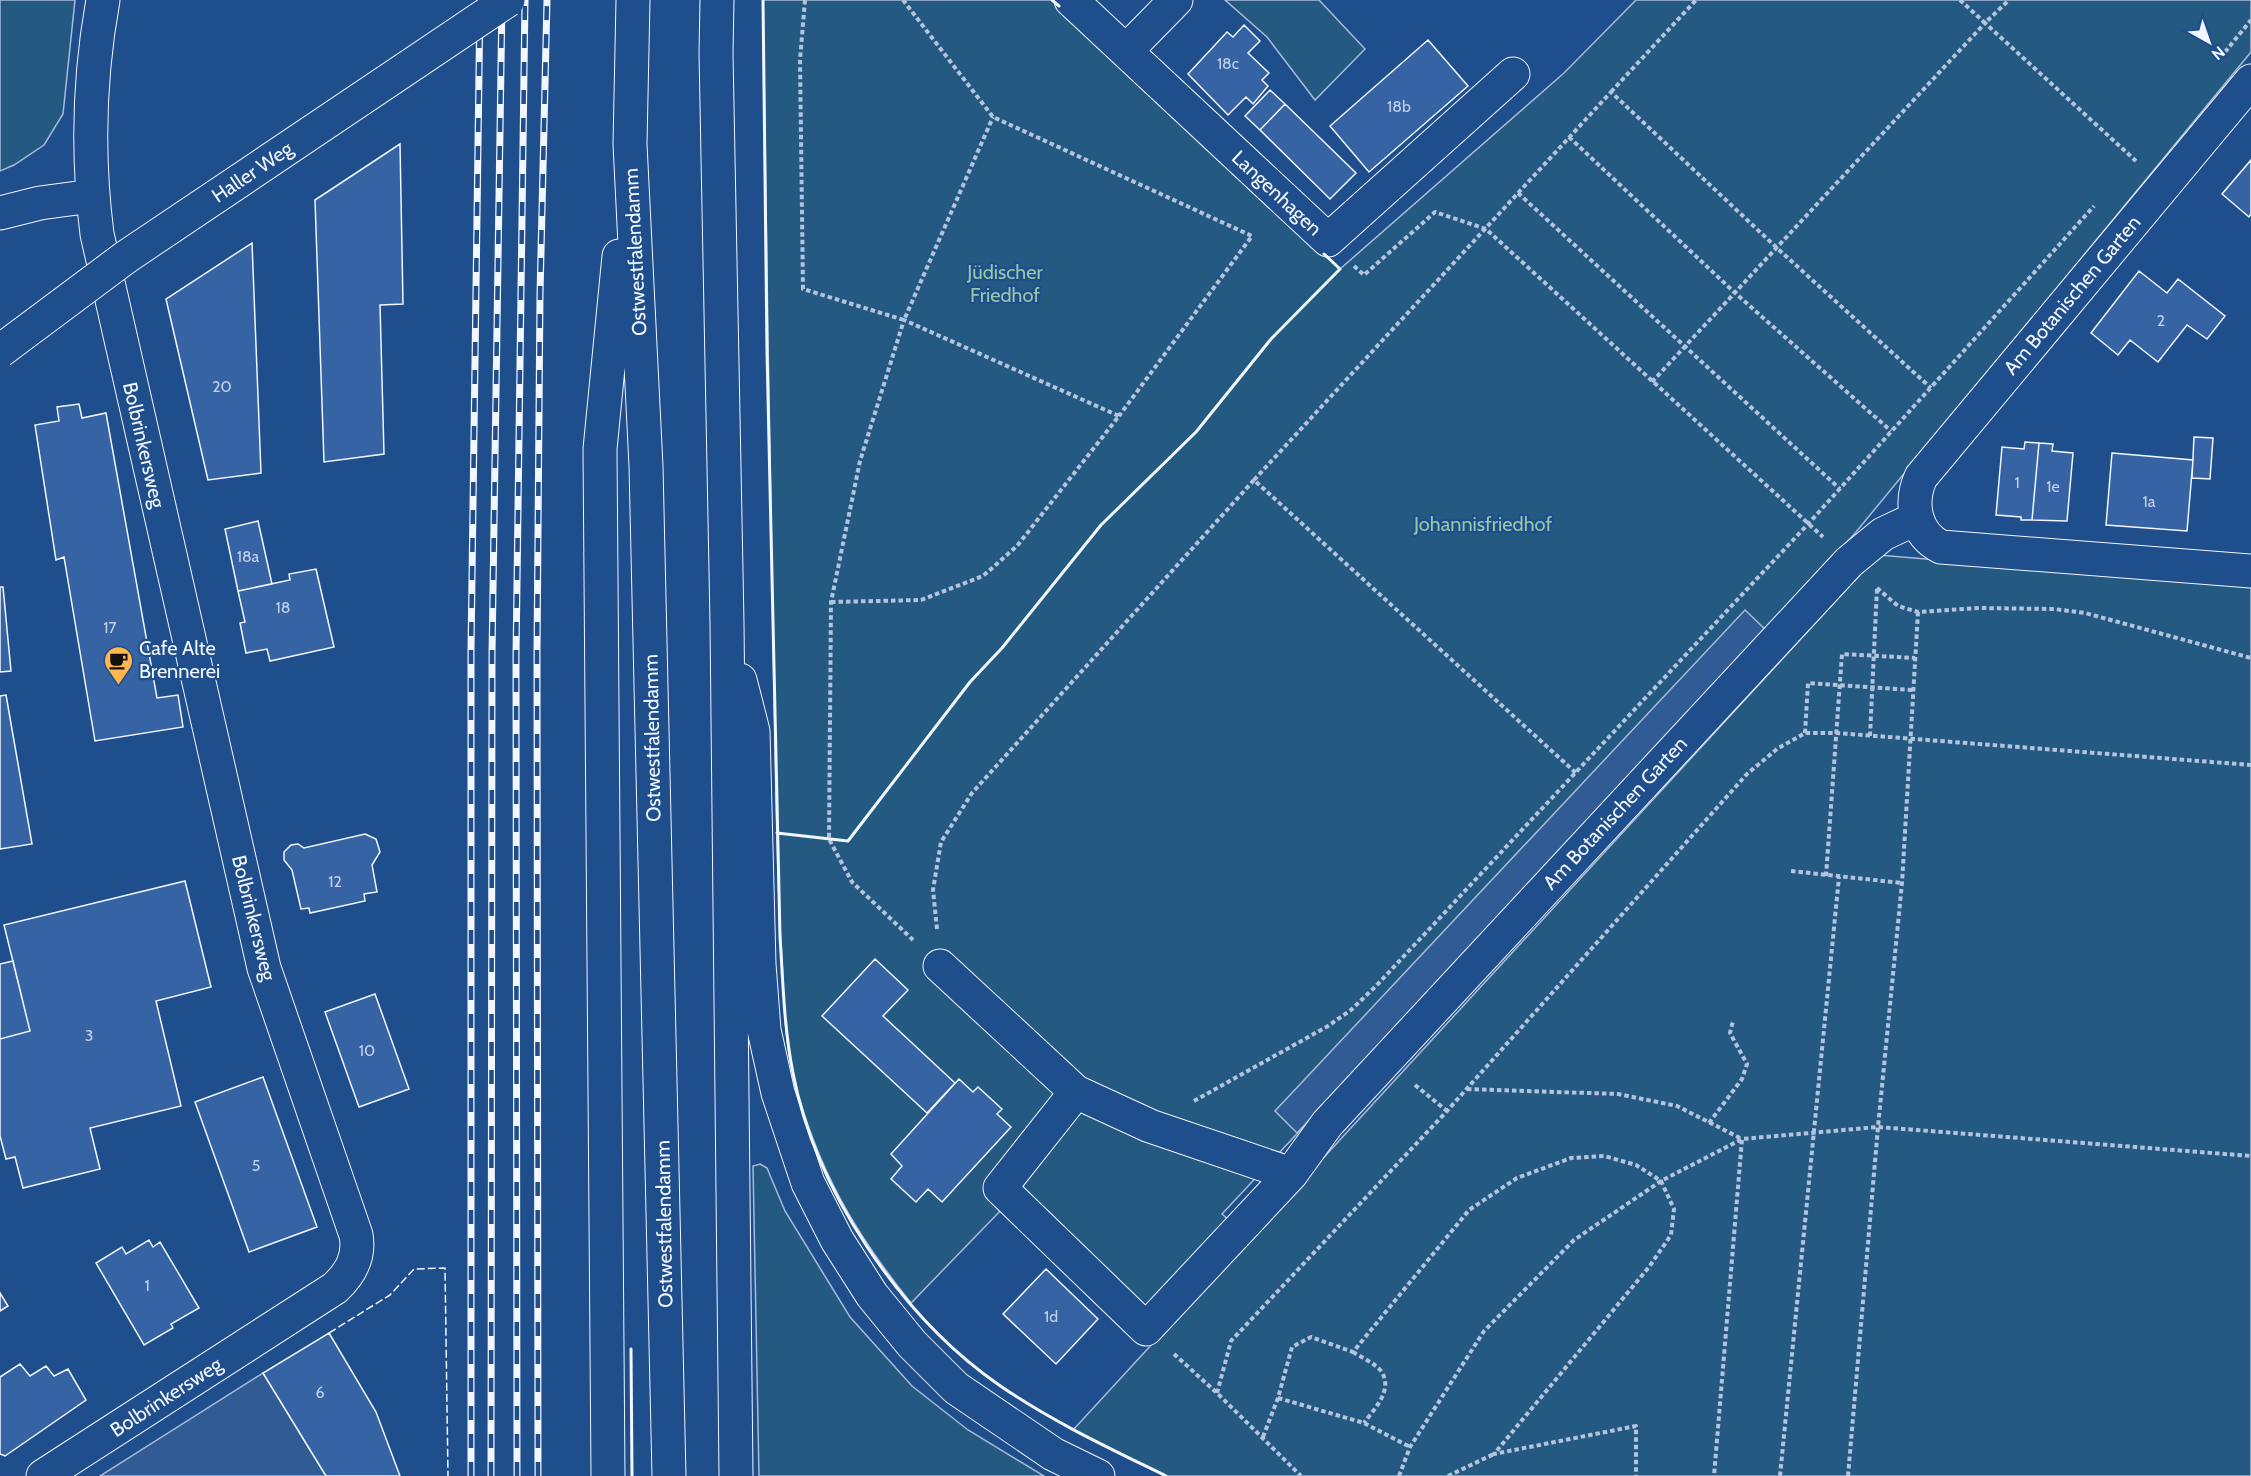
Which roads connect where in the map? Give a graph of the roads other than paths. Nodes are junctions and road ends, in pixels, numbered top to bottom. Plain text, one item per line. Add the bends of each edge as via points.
1 (103, 0) edge
2 (508, 0) edge
3 (633, 0) edge
4 (717, 0) edge
5 (1071, 0) edge
6 (1176, 0) edge
7 (1126, 51) junction
8 (1514, 74) dead end
9 (2251, 81) edge
10 (630, 144) junction
11 (92, 196) junction
12 (0, 213) edge
13 (0, 351) edge
14 (1917, 518) junction
15 (2251, 571) edge
16 (727, 623) junction
17 (940, 966) road end
18 (1076, 1092) junction
19 (1291, 1174) junction
20 (43, 1476) edge
21 (608, 1476) edge
22 (669, 1476) edge
23 (736, 1476) edge
24 (1098, 1476) edge

1 - 11 main road, Bolbrinkersweg via 90,118
2 - 13 main road, Haller Weg, bridge via 126,257
3 - 10 main road, Ostwestfalendamm
4 - 16 main road
5 - 7 main road, Langenhagen
6 - 7 main road
7 - 8 main road, Langenhagen via 1328,240
9 - 14 main road, Am Botanischen Garten via 1921,477 1914,501
10 - 21 main road via 600,449
10 - 22 main road, Ostwestfalendamm via 646,466
11 - 12 main road
11 - 20 main road, Bolbrinkersweg via 97,234 264,968 358,1247 352,1268 334,1288
14 - 15 main road via 1924,534 1941,547
14 - 19 main road, Am Botanischen Garten via 1883,534 1849,562 1327,1124
16 - 23 main road
16 - 24 main road via 753,731 764,1030 778,1093 808,1183 837,1240 912,1344 956,1388 1053,1454
17 - 18 main road
18 - 19 main road via 1149,1126
18 - 19 main road, Am Botanischen Garten via 1000,1188 1146,1329

